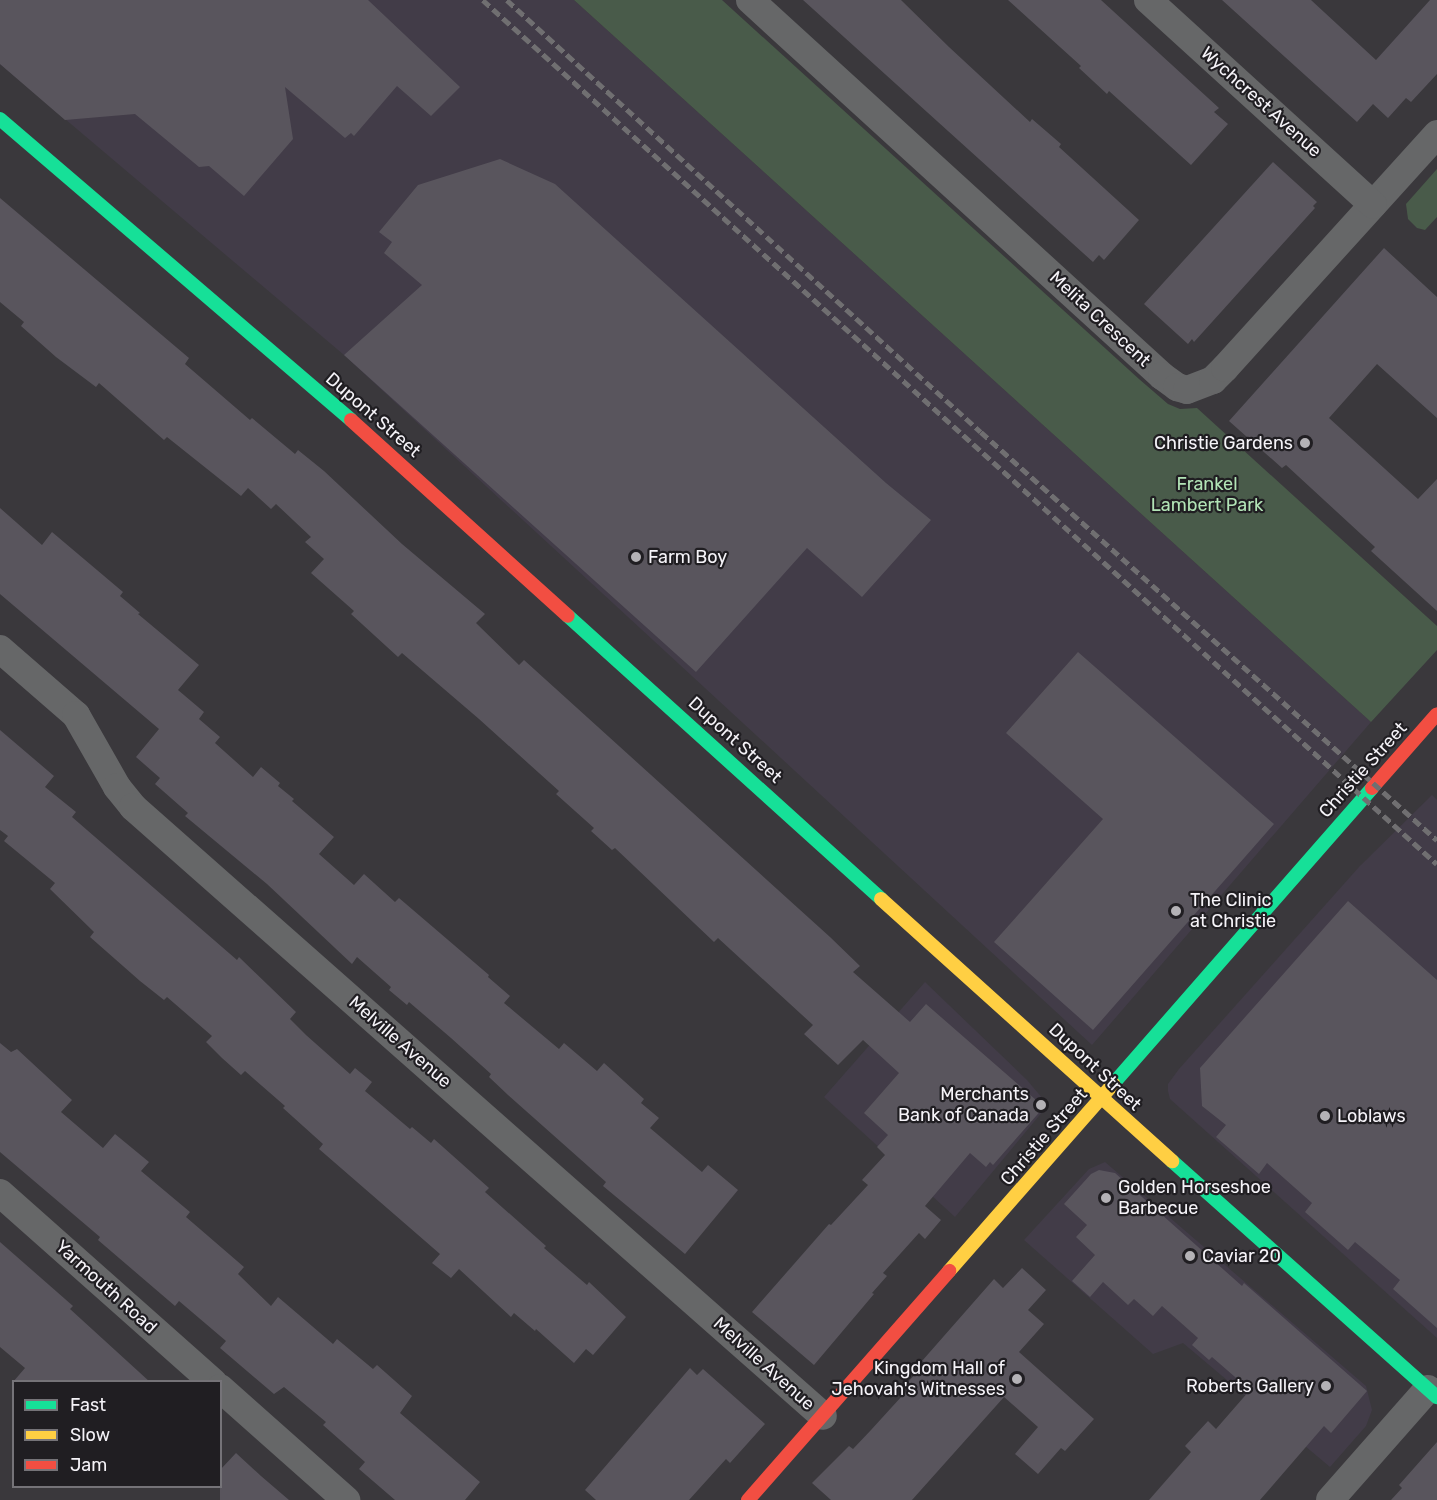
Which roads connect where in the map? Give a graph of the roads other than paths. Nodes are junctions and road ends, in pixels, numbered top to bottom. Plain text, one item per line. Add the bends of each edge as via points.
1 (750, 0) edge
2 (1148, 0) edge
3 (0, 119) edge
4 (1437, 134) edge
5 (1373, 205) junction
6 (0, 650) edge
7 (1437, 714) edge
8 (1102, 1098) junction
9 (0, 1193) edge
10 (211, 1380) edge
11 (222, 1390) edge
12 (1433, 1393) edge
13 (823, 1416) junction
14 (346, 1500) edge
15 (748, 1500) edge
16 (1330, 1500) edge

1 - 5 street, Melita Crescent via 1177,387 1187,390 1213,380
2 - 5 street, Wychcrest Avenue
3 - 8 main road, Dupont Street via 372,438
4 - 5 street, Melita Crescent
6 - 13 street, Melville Avenue via 76,715 117,787 133,807
7 - 8 main road, Christie Street
8 - 12 main road, Dupont Street
8 - 13 main road, Christie Street
9 - 10 street, Yarmouth Road
11 - 14 street
12 - 16 street
13 - 15 main road, Christie Street

